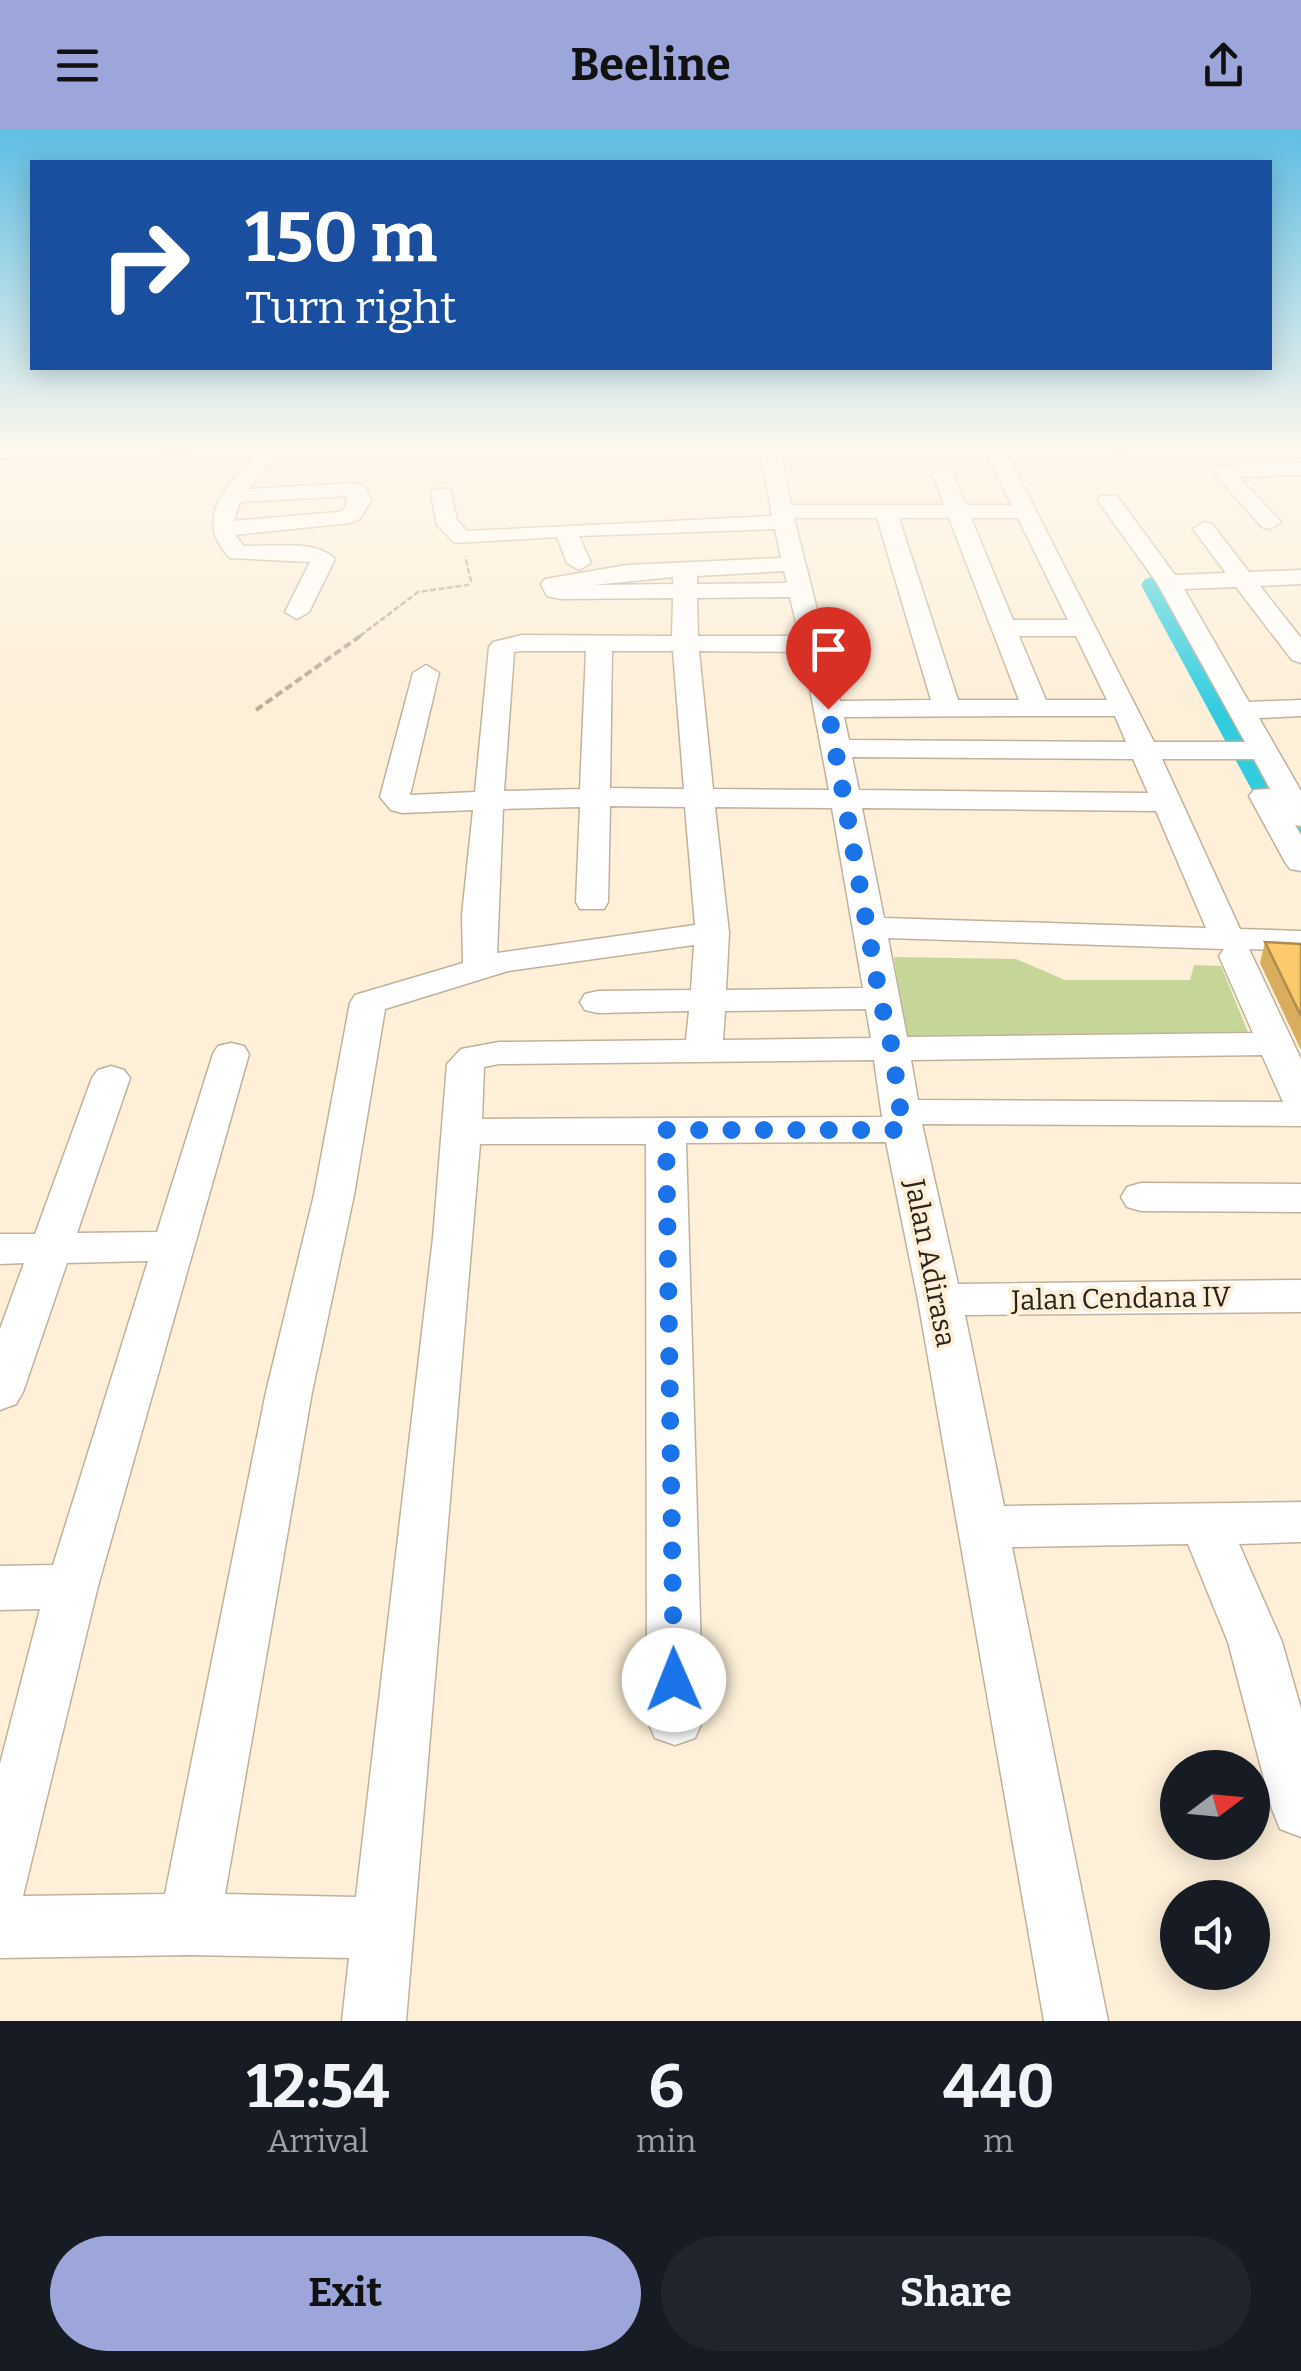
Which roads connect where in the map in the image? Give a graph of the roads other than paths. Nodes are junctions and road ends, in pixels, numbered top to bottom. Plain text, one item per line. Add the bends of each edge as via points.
1 (224, 536) edge
2 (459, 536) edge
3 (485, 536) edge
4 (568, 536) edge
5 (785, 536) edge
6 (894, 536) edge
7 (969, 536) edge
8 (1038, 536) edge
9 (1128, 536) edge
10 (1210, 536) edge
11 (579, 562) dead end
12 (1301, 577) edge
13 (1245, 580) junction
14 (1156, 586) junction
15 (685, 592) junction
16 (804, 603) junction
17 (297, 612) dead end
18 (562, 617) dead end
19 (1004, 628) junction
20 (1084, 628) junction
21 (599, 642) junction
22 (685, 644) junction
23 (1301, 655) edge
24 (426, 673) dead end
25 (1125, 708) junction
26 (1301, 708) edge
27 (947, 710) junction
28 (1036, 710) junction
29 (1242, 710) junction
30 (832, 728) junction
31 (1144, 750) junction
32 (1249, 751) junction
33 (597, 797) junction
34 (844, 798) junction
35 (702, 800) junction
36 (491, 802) junction
37 (1166, 802) junction
38 (1301, 816) edge
39 (1301, 862) edge
40 (592, 902) dead end
41 (712, 933) junction
42 (869, 936) junction
43 (1301, 941) edge
44 (1231, 947) junction
45 (1301, 958) edge
46 (480, 966) junction
47 (710, 998) junction
48 (880, 998) junction
49 (598, 1002) dead end
50 (1275, 1044) junction
51 (892, 1048) junction
52 (704, 1051) junction
53 (230, 1054) dead end
54 (111, 1078) dead end
55 (1301, 1100) edge
56 (1301, 1114) edge
57 (902, 1121) junction
58 (666, 1130) junction
59 (461, 1132) junction
60 (1140, 1197) dead end
61 (1301, 1198) edge
62 (53, 1246) junction
63 (175, 1246) junction
64 (0, 1249) edge
65 (1301, 1296) edge
66 (940, 1300) junction
67 (0, 1392) edge
68 (1301, 1522) edge
69 (1206, 1524) junction
70 (984, 1527) junction
71 (72, 1586) junction
72 (0, 1588) edge
73 (675, 1720) dead end
74 (1301, 1809) edge
75 (0, 1880) edge
76 (189, 1924) junction
77 (0, 1927) edge
78 (384, 1928) junction
79 (374, 2021) edge
80 (1076, 2021) edge

1 - 17 street via 238,553 323,560
2 - 3 street
4 - 11 street
5 - 16 street, Jalan Adirasa
6 - 27 street
7 - 19 street
8 - 20 street
9 - 14 street
10 - 13 street
12 - 13 street
13 - 14 street
13 - 23 street
14 - 29 street
14 - 32 street
15 - 16 street
15 - 16 street
15 - 18 street
15 - 22 street
16 - 22 street
16 - 30 street, Jalan Adirasa
19 - 20 street
19 - 28 street
20 - 25 street
21 - 22 street
21 - 33 street
21 - 36 street via 517,643 500,650
22 - 35 street
24 - 36 street via 396,801
25 - 28 street
25 - 31 street
26 - 29 street
27 - 28 street
27 - 30 street
29 - 32 street
30 - 31 street
30 - 34 street, Jalan Adirasa
31 - 32 street
31 - 37 street
32 - 38 street
32 - 39 street
33 - 35 street
33 - 36 street
33 - 40 street
34 - 35 street
34 - 37 street
34 - 42 street, Jalan Adirasa
35 - 41 street
36 - 46 street
37 - 44 street
41 - 46 street
41 - 47 street
42 - 44 street
42 - 48 street, Jalan Adirasa
43 - 44 street
44 - 45 street
44 - 50 street
46 - 76 street via 366,1007
47 - 48 street
47 - 49 street
47 - 52 street
48 - 51 street, Jalan Adirasa
50 - 51 street
50 - 55 street
51 - 52 street
51 - 57 street, Jalan Adirasa
52 - 59 street via 474,1057 466,1064
53 - 63 street
54 - 62 street
56 - 57 street
57 - 58 street
57 - 66 street, Jalan Adirasa
58 - 59 street
58 - 73 street
59 - 78 street
60 - 61 street
62 - 63 street
62 - 64 street
62 - 67 street
63 - 71 street
65 - 66 street, Jalan Cendana IV
66 - 70 street, Jalan Adirasa
68 - 69 street
69 - 70 street
69 - 74 street via 1255,1642
70 - 80 street, Jalan Adirasa
71 - 72 street
71 - 75 street
76 - 77 street
76 - 78 street
78 - 79 street

